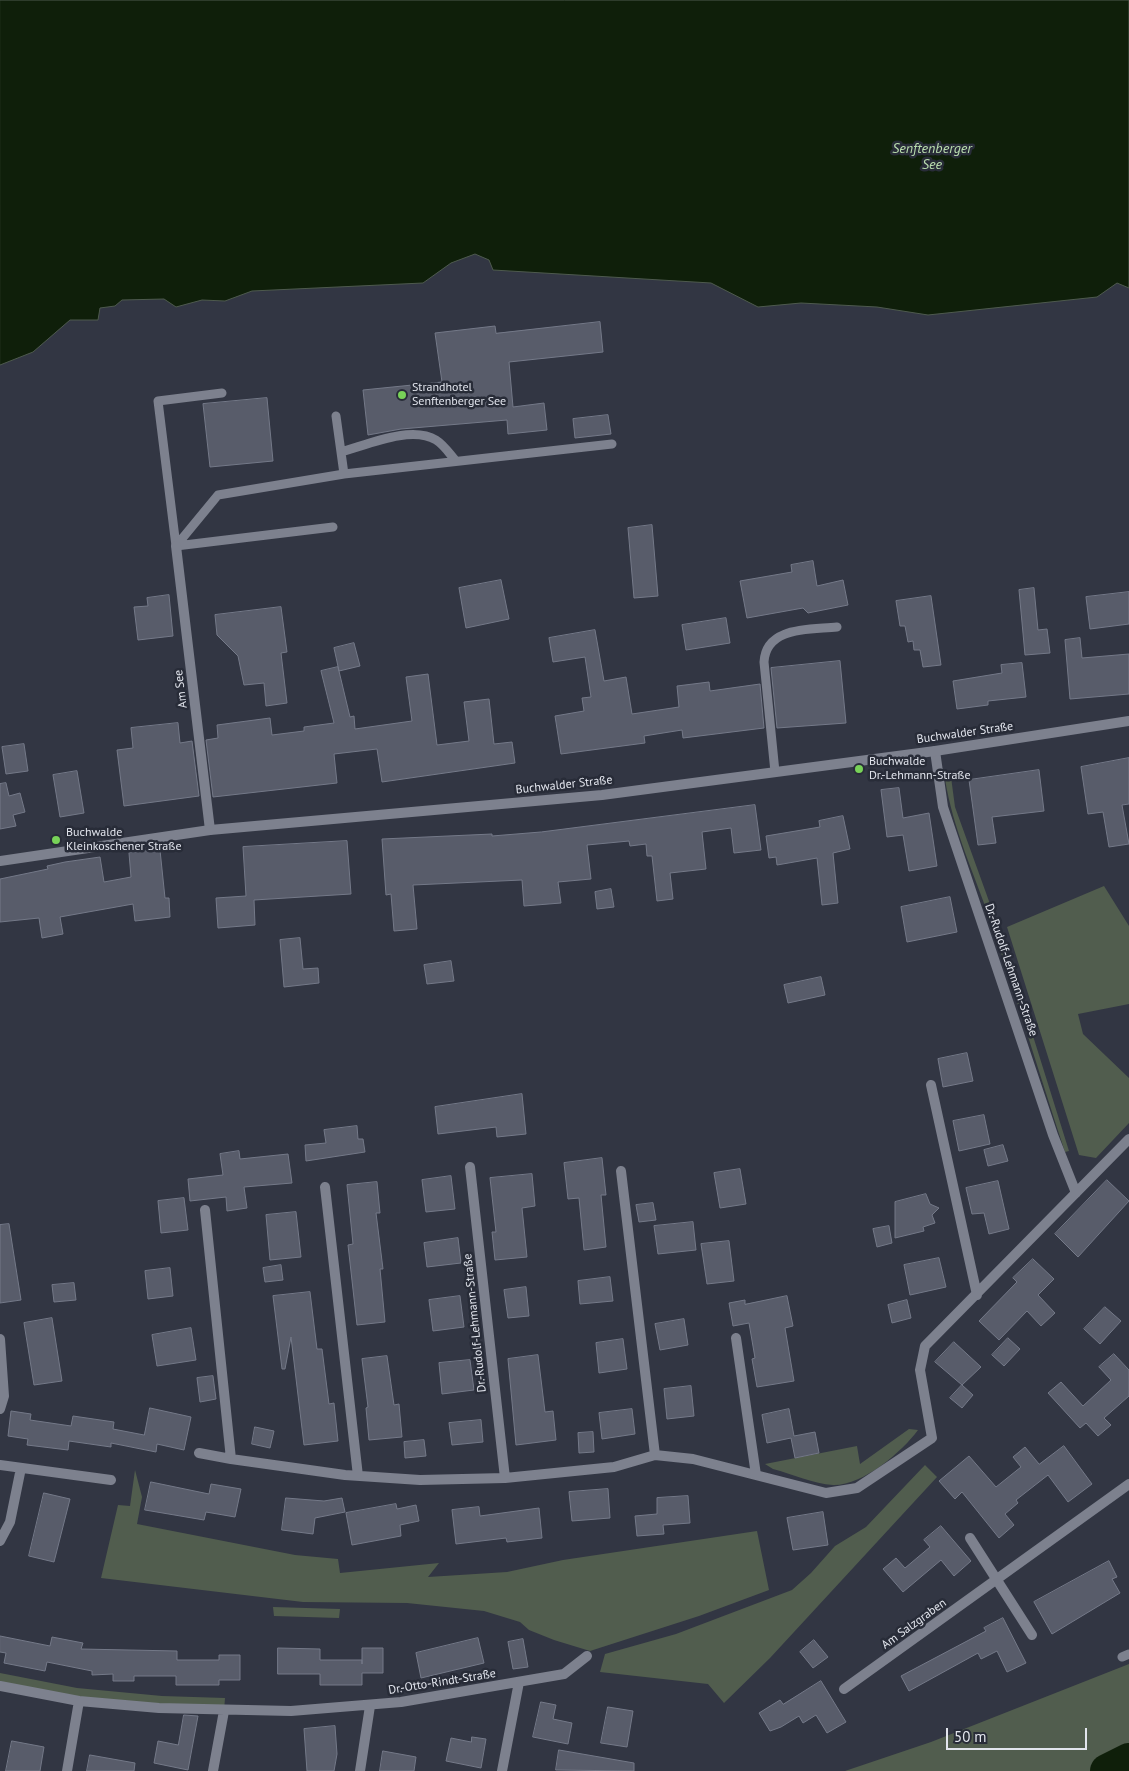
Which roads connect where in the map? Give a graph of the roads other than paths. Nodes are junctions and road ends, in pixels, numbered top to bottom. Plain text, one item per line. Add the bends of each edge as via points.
1 (222, 393) dead end
2 (336, 416) dead end
3 (612, 444) dead end
4 (341, 452) junction
5 (455, 460) junction
6 (344, 474) junction
7 (333, 528) dead end
8 (176, 546) junction
9 (837, 627) dead end
10 (1129, 721) edge
11 (935, 751) junction
12 (775, 772) junction
13 (210, 830) junction
14 (0, 861) edge
15 (931, 1085) dead end
16 (1129, 1139) edge
17 (470, 1166) dead end
18 (621, 1171) dead end
19 (325, 1187) dead end
20 (1076, 1194) junction
21 (205, 1210) dead end
22 (977, 1295) junction
23 (736, 1338) dead end
24 (0, 1339) edge
25 (0, 1409) edge
26 (199, 1454) dead end
27 (655, 1455) junction
28 (231, 1459) junction
29 (0, 1466) edge
30 (21, 1468) junction
31 (756, 1475) junction
32 (358, 1476) junction
33 (505, 1478) junction
34 (111, 1480) dead end
35 (1129, 1484) edge
36 (970, 1538) dead end
37 (0, 1541) edge
38 (998, 1579) junction
39 (1032, 1635) dead end
40 (587, 1656) dead end
41 (519, 1682) junction
42 (0, 1686) edge
43 (844, 1689) dead end
44 (78, 1701) junction
45 (370, 1706) junction
46 (224, 1711) junction
47 (67, 1771) edge
48 (212, 1771) edge
49 (360, 1771) edge
50 (502, 1771) edge

1 - 8 lane via 158,400
2 - 4 lane
3 - 5 lane
4 - 5 lane via 393,437 424,436 443,444
4 - 6 lane
5 - 6 lane
6 - 8 lane via 218,495
7 - 8 lane
8 - 13 street, Am See
9 - 12 lane via 782,634 767,647 764,662
10 - 11 street, Buchwalder Straße
11 - 12 street, Buchwalder Straße
11 - 20 street, Dr.-Rudolf-Lehmann-Straße via 943,806 1053,1135
12 - 13 street, Buchwalder Straße via 602,795
13 - 14 street, Buchwalder Straße
15 - 22 street
16 - 20 street
17 - 33 street, Dr.-Rudolf-Lehmann-Straße
18 - 27 street
19 - 32 street
20 - 22 street
21 - 28 street
22 - 31 street via 925,1346 920,1370 932,1438 857,1488 826,1493
23 - 31 street
24 - 25 street via 4,1396
26 - 28 street
27 - 31 street via 693,1459
27 - 33 street via 614,1467
28 - 32 street
29 - 30 street
30 - 34 street
30 - 37 street via 10,1522
32 - 33 street via 420,1480
35 - 38 street, Am Salzgraben
36 - 38 street
38 - 39 street
38 - 43 street, Am Salzgraben
40 - 41 street, Dr.-Otto-Rindt-Straße via 564,1674
41 - 45 street, Dr.-Otto-Rindt-Straße
41 - 50 street
42 - 44 street, Dr.-Otto-Rindt-Straße
44 - 46 street, Dr.-Otto-Rindt-Straße
44 - 47 street
45 - 46 street, Dr.-Otto-Rindt-Straße
45 - 49 street
46 - 48 street

